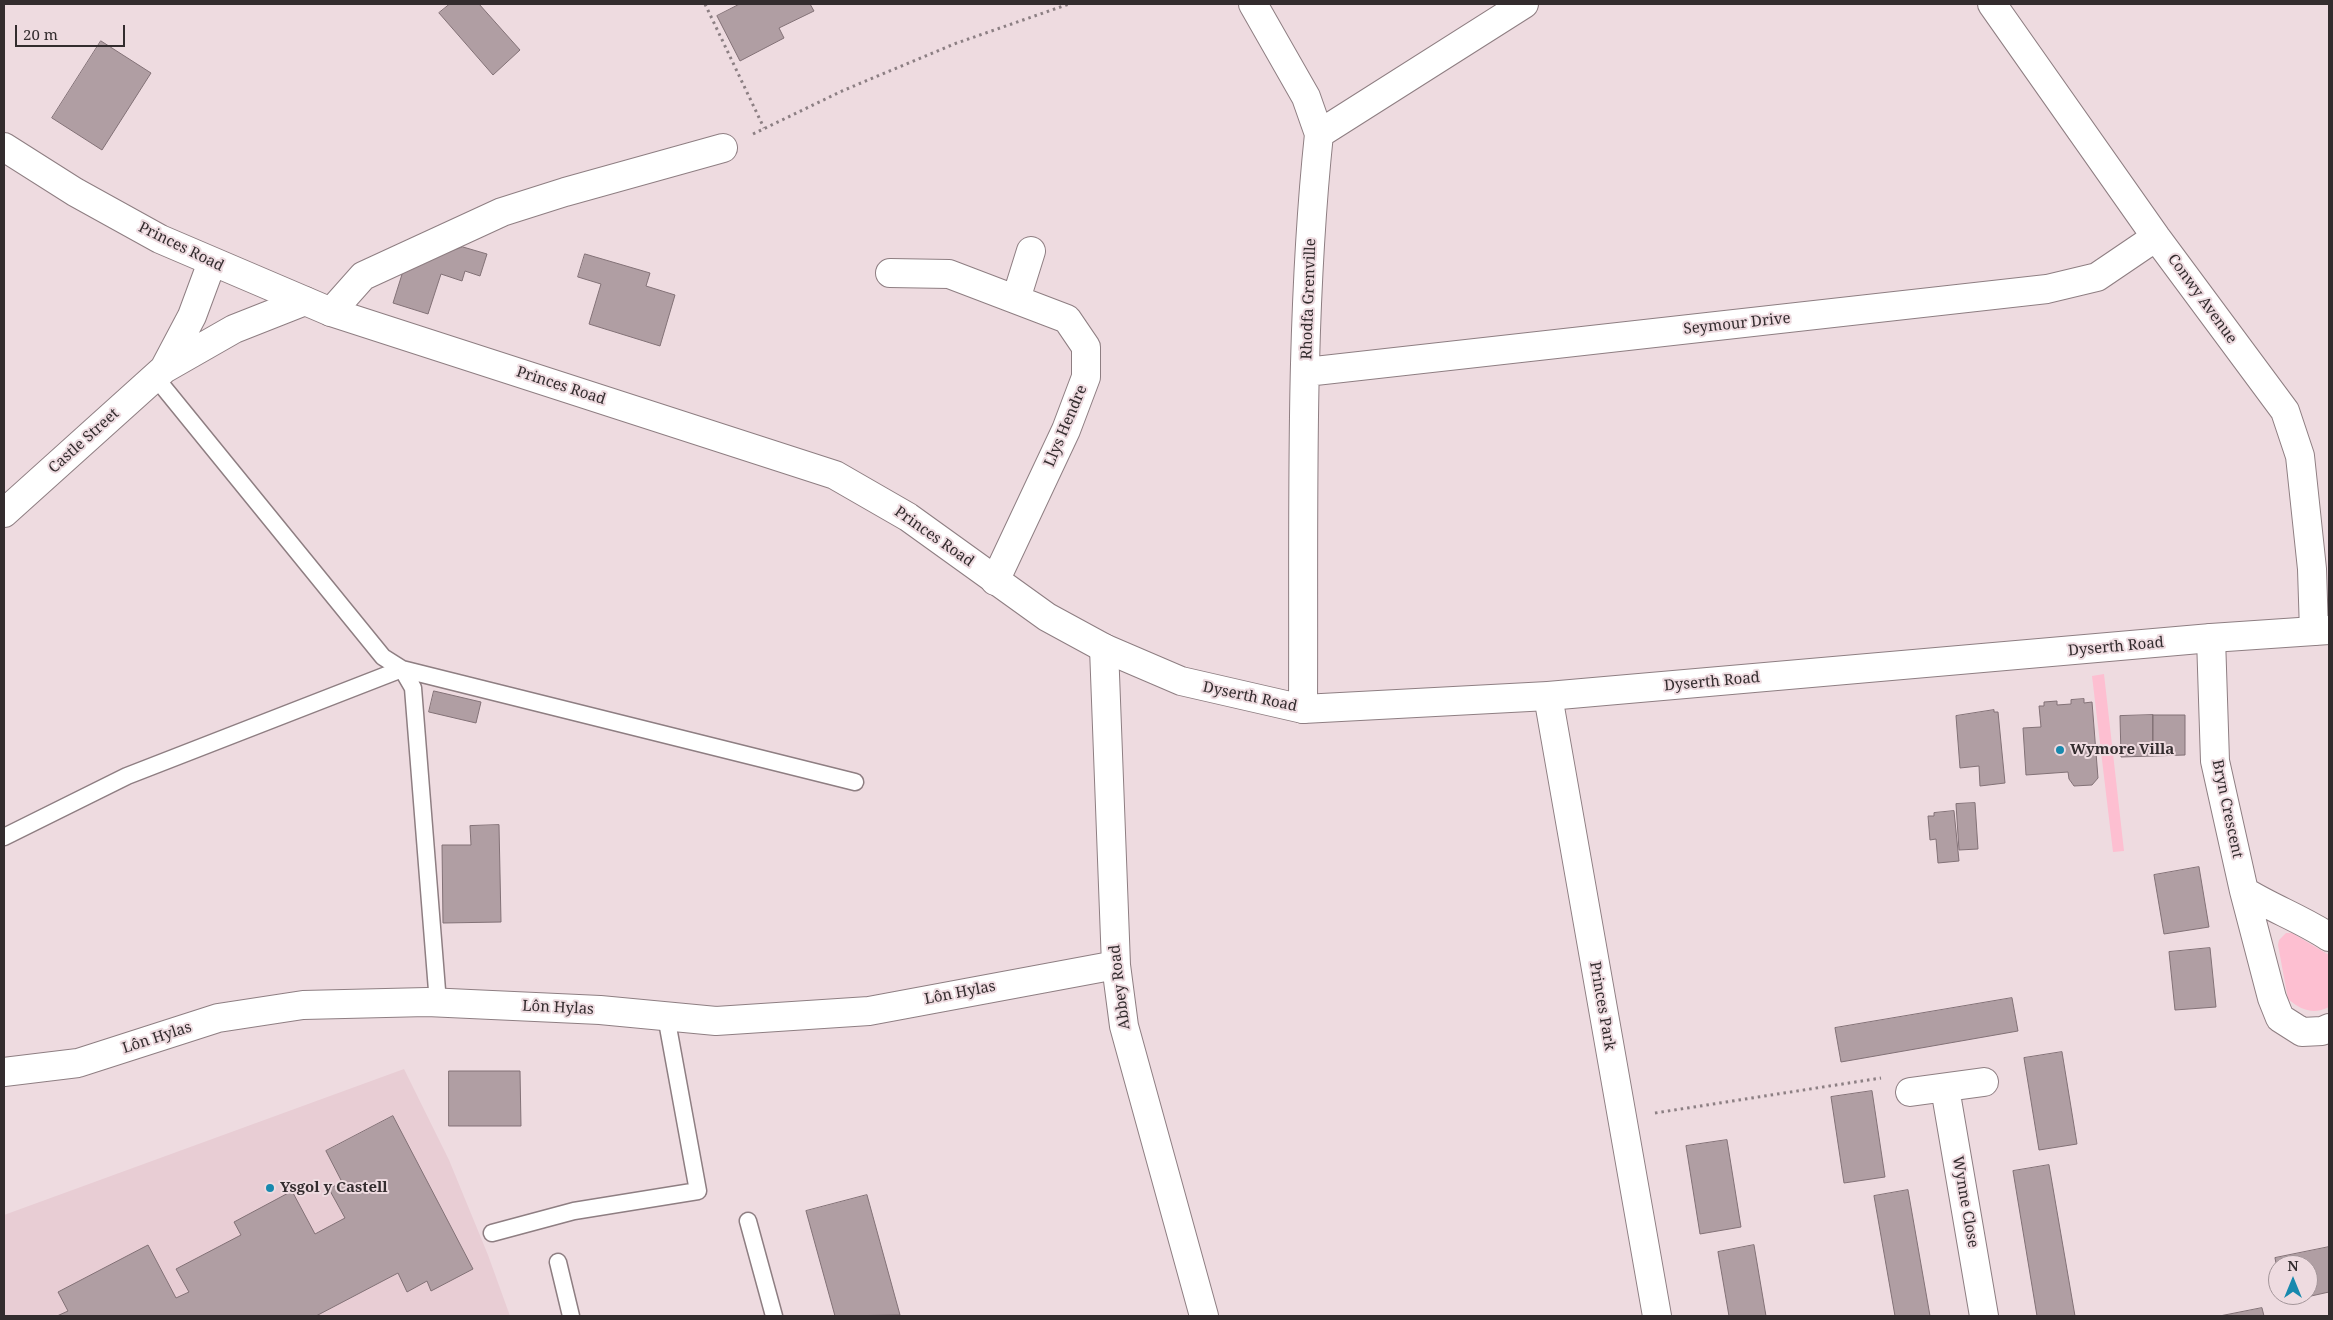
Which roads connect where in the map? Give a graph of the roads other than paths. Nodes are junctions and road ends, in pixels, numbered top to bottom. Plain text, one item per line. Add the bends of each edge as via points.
1 (1253, 4) edge
2 (1524, 4) edge
3 (1992, 4) edge
4 (1319, 134) junction
5 (4, 147) edge
6 (723, 148) road end
7 (2156, 237) junction
8 (1031, 251) dead end
9 (212, 262) junction
10 (890, 273) dead end
11 (1016, 299) junction
12 (305, 301) junction
13 (331, 312) junction
14 (1306, 372) junction
15 (160, 373) junction
16 (4, 513) edge
17 (2321, 569) edge
18 (996, 581) junction
19 (2322, 630) edge
20 (2211, 638) junction
21 (1104, 648) junction
22 (402, 669) junction
23 (1548, 696) junction
24 (1303, 708) junction
25 (855, 782) dead end
26 (4, 837) edge
27 (2244, 890) junction
28 (2329, 937) edge
29 (1116, 965) junction
30 (438, 1003) junction
31 (666, 1016) junction
32 (2329, 1028) edge
33 (4, 1072) edge
34 (1984, 1082) dead end
35 (1945, 1088) junction
36 (1910, 1092) road end
37 (748, 1220) dead end
38 (492, 1233) dead end
39 (558, 1262) dead end
40 (571, 1316) edge
41 (774, 1316) edge
42 (1204, 1316) edge
43 (1657, 1316) edge
44 (1984, 1316) edge

1 - 4 street via 1306,97
2 - 4 street
3 - 7 street, Conwy Avenue
4 - 14 street, Rhodfa Grenville
5 - 9 street, Princes Road via 75,192
6 - 13 street via 502,212 363,276
7 - 14 street, Seymour Drive via 2097,277 2047,289
7 - 17 street, Conwy Avenue via 2285,411 2300,456
8 - 11 street
9 - 12 street, Princes Road
9 - 15 street, Castle Street via 192,316
10 - 11 street, Llys Hendre via 949,274
11 - 18 street, Llys Hendre via 1067,319 1086,348 1086,377 1066,430
12 - 13 street, Princes Road
12 - 15 street, Castle Street via 234,329
13 - 18 street, Princes Road via 835,475 908,517
14 - 24 street, Rhodfa Grenville
15 - 16 street, Castle Street
15 - 22 lane via 383,657
17 - 19 street, Conwy Avenue
18 - 21 street, Princes Road via 1047,617
19 - 20 street, Dyserth Road
20 - 23 street, Dyserth Road
20 - 27 street, Bryn Crescent via 2215,761
21 - 24 street, Dyserth Road via 1181,681
21 - 29 street, Abbey Road
22 - 25 lane
22 - 26 lane via 127,776
22 - 30 lane via 413,688
23 - 24 street, Dyserth Road
23 - 43 street, Princes Park
27 - 28 street
27 - 32 street, Bryn Crescent via 2280,1018 2302,1032
29 - 31 street, Lôn Hylas via 869,1011 716,1021
29 - 42 street, Abbey Road via 1124,1026
30 - 31 street, Lôn Hylas
30 - 33 street, Lôn Hylas via 303,1005 218,1018 78,1064
31 - 38 lane via 698,1191 574,1211
34 - 35 street
35 - 36 street
35 - 44 street, Wynne Close
37 - 41 lane
39 - 40 lane

